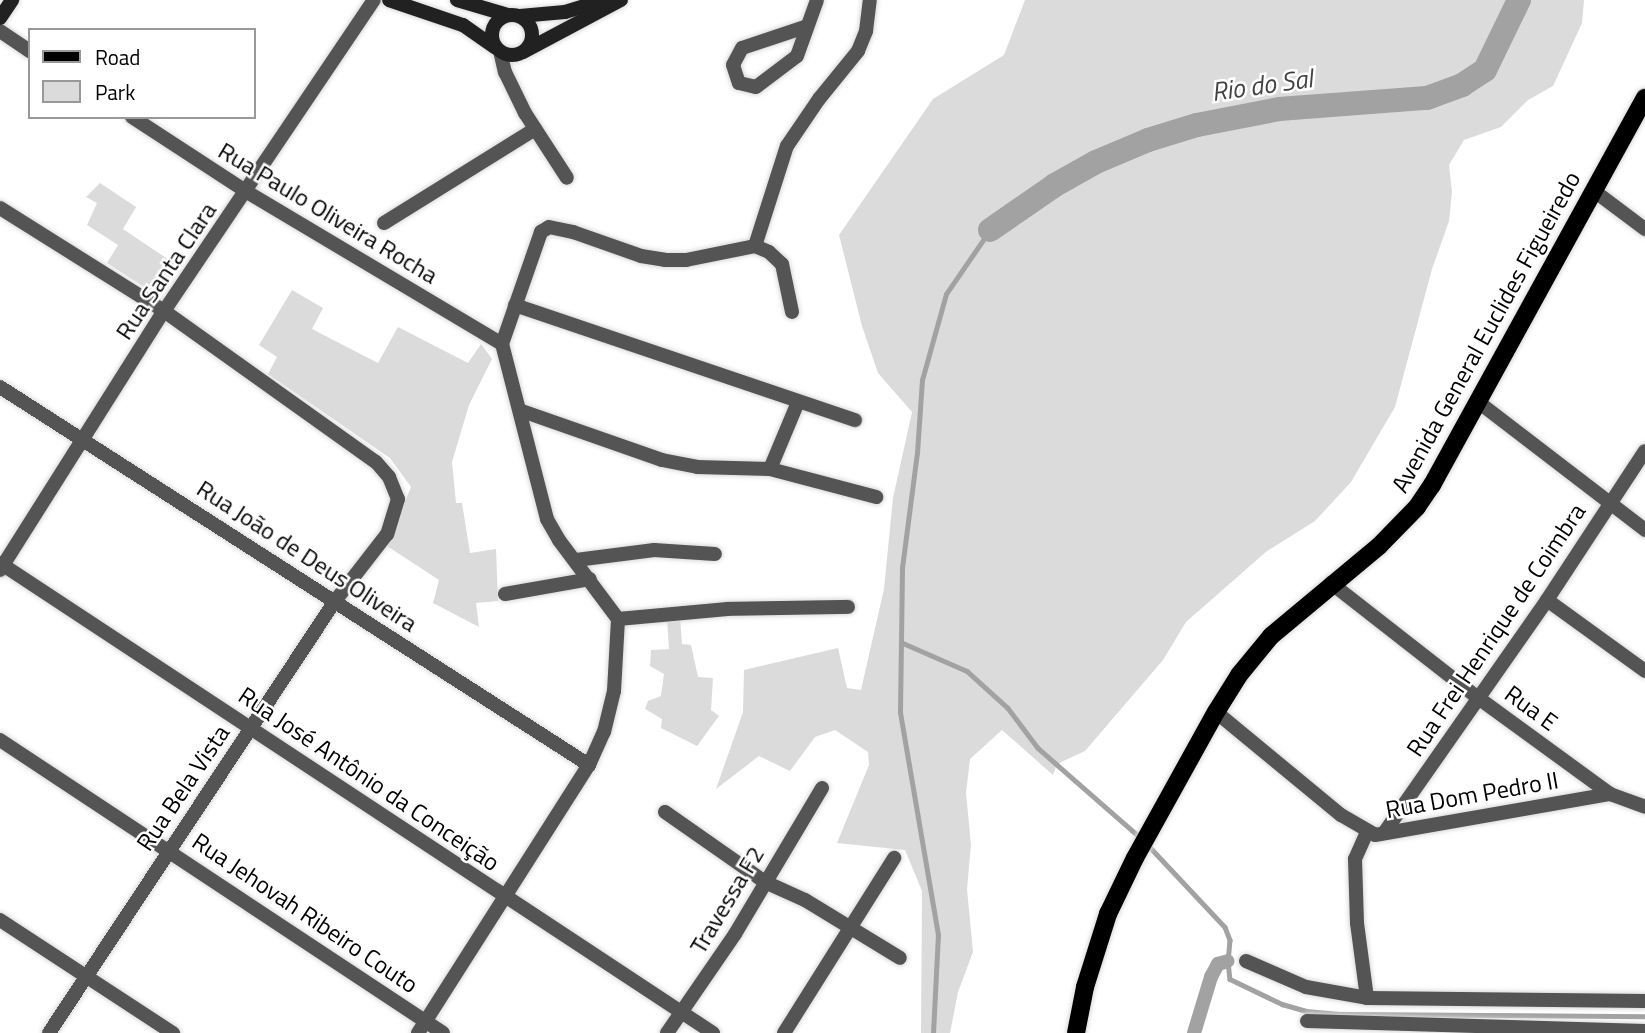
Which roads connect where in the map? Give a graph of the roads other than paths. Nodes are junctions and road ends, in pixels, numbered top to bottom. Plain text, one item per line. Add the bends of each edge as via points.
1 (12, 0) edge
2 (374, 0) edge
3 (389, 0) edge
4 (457, 0) edge
5 (604, 0) edge
6 (621, 0) edge
7 (817, 0) edge
8 (870, 0) edge
9 (514, 15) junction
10 (0, 18) edge
11 (806, 27) junction
12 (0, 32) edge
13 (498, 49) junction
14 (28, 50) edge
15 (519, 54) junction
16 (1645, 98) edge
17 (135, 119) edge
18 (536, 129) junction
19 (567, 178) dead end
20 (1593, 190) junction
21 (247, 192) junction
22 (0, 208) edge
23 (384, 223) dead end
24 (1645, 229) edge
25 (755, 246) junction
26 (515, 305) junction
27 (163, 311) junction
28 (792, 312) dead end
29 (502, 344) junction
30 (0, 387) edge
31 (1478, 401) junction
32 (798, 402) junction
33 (522, 411) junction
34 (855, 420) dead end
35 (83, 439) junction
36 (1645, 451) edge
37 (771, 470) junction
38 (876, 497) dead end
39 (1610, 504) junction
40 (1645, 530) edge
41 (715, 554) dead end
42 (576, 560) junction
43 (1, 566) edge
44 (590, 579) junction
45 (1331, 583) junction
46 (505, 594) dead end
47 (1547, 600) junction
48 (335, 601) junction
49 (848, 607) dead end
50 (618, 619) junction
51 (1645, 671) edge
52 (1477, 697) junction
53 (1216, 712) junction
54 (251, 727) junction
55 (0, 740) edge
56 (589, 765) junction
57 (822, 788) dead end
58 (1610, 794) junction
59 (1645, 807) edge
60 (665, 812) dead end
61 (1367, 832) junction
62 (1384, 833) junction
63 (169, 849) junction
64 (894, 858) dead end
65 (765, 882) junction
66 (504, 896) junction
67 (0, 920) edge
68 (851, 930) junction
69 (900, 958) dead end
70 (1246, 961) dead end
71 (87, 975) junction
72 (1367, 998) junction
73 (1645, 1001) edge
74 (681, 1012) junction
75 (1307, 1021) dead end
76 (422, 1027) edge
77 (1370, 1028) edge
78 (1645, 1031) edge
79 (49, 1033) edge
80 (173, 1033) edge
81 (443, 1033) edge
82 (667, 1033) edge
83 (713, 1033) edge
84 (784, 1033) edge
85 (1076, 1033) edge

1 - 10 street
2 - 21 street, Rua Santa Clara
3 - 13 street via 463,26
4 - 9 street
5 - 9 street via 565,12
6 - 15 street
7 - 11 street
8 - 25 street via 858,51 787,146
9 - 13 street via 492,27
9 - 15 street via 530,26 532,39
11 - 11 street via 742,48 733,65 739,83 756,87 792,60 800,51
12 - 14 street
13 - 15 street
13 - 18 street via 511,86
16 - 20 main road, Avenida General Euclides Figueiredo
17 - 21 street, Rua Paulo Oliveira Rocha
18 - 19 street
18 - 23 street
20 - 24 street
20 - 31 main road, Avenida General Euclides Figueiredo
21 - 27 street, Rua Santa Clara
21 - 29 street, Rua Paulo Oliveira Rocha
22 - 27 street
25 - 26 street via 665,260 558,228 541,232
25 - 28 street via 782,264
26 - 29 street
26 - 32 street
27 - 35 street, Rua Santa Clara
27 - 48 street, Rua Bela Vista via 376,462 389,477 398,499 387,534
29 - 33 street
30 - 35 street, Rua João de Deus Oliveira
31 - 39 street
31 - 45 main road, Avenida General Euclides Figueiredo via 1417,507 1379,546
32 - 34 street
32 - 37 street
33 - 37 street via 679,464
33 - 42 street via 545,511 559,540
35 - 43 street, Rua Santa Clara
35 - 48 street, Rua João de Deus Oliveira
36 - 39 street, Rua Frei Henrique de Coimbra
37 - 38 street
39 - 40 street
39 - 47 street, Rua Frei Henrique de Coimbra
41 - 42 street via 654,550
42 - 44 street
43 - 54 street, Rua José Antônio da Conceição
44 - 46 street
44 - 50 street
45 - 52 street, Rua E
45 - 53 main road, Avenida General Euclides Figueiredo via 1263,643
47 - 51 street
47 - 52 street, Rua Frei Henrique de Coimbra
48 - 54 street, Rua Bela Vista
48 - 56 street, Rua João de Deus Oliveira
49 - 50 street via 728,609
50 - 56 street via 610,713
52 - 58 street, Rua E
52 - 62 street, Rua Frei Henrique de Coimbra
53 - 61 street, Rua Dom Pedro II
53 - 85 main road, Avenida General Euclides Figueiredo via 1135,858 1099,940
54 - 63 street, Rua Bela Vista
54 - 66 street, Rua José Antônio da Conceição
55 - 63 street, Rua Jehovah Ribeiro Couto
56 - 66 street
57 - 65 street, Travessa F2
58 - 59 street, Rua E
58 - 62 street, Rua Dom Pedro II
60 - 65 street
61 - 62 street, Rua Dom Pedro II
61 - 72 street via 1356,859 1357,923
63 - 71 street, Rua Bela Vista
63 - 76 street, Rua Jehovah Ribeiro Couto
64 - 68 street
65 - 68 street via 805,900
65 - 74 street, Travessa F2
66 - 74 street, Rua José Antônio da Conceição
66 - 76 street
67 - 71 street
68 - 69 street
68 - 84 street
70 - 72 street via 1306,987
71 - 79 street, Rua Bela Vista
71 - 80 street
72 - 73 street
74 - 82 street, Travessa F2
74 - 83 street, Rua José Antônio da Conceição
75 - 77 street
76 - 81 street, Rua Jehovah Ribeiro Couto
77 - 78 street

